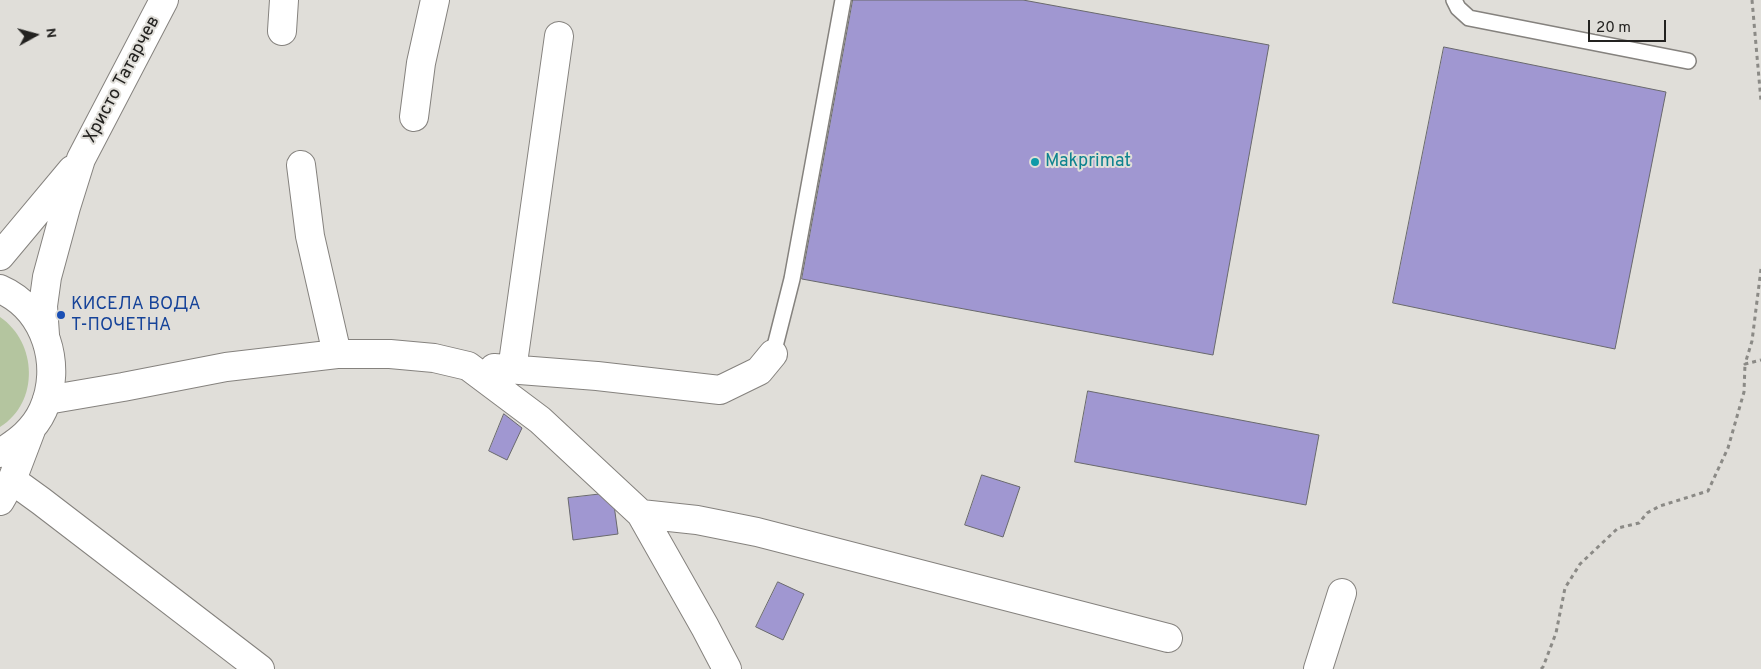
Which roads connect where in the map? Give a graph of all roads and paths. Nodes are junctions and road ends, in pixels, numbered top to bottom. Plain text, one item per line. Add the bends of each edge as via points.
1 (164, 0) edge
2 (284, 0) edge
3 (435, 0) edge
4 (843, 0) edge
5 (1454, 0) edge
6 (1752, 0) edge
7 (282, 31) dead end
8 (559, 36) dead end
9 (1688, 61) dead end
10 (1761, 101) edge
11 (414, 117) dead end
12 (81, 160) junction
13 (301, 165) dead end
14 (0, 256) edge
15 (1761, 269) edge
16 (0, 289) edge
17 (45, 335) junction
18 (338, 354) junction
19 (773, 354) joint
20 (1761, 360) edge
21 (1745, 364) junction
22 (468, 366) junction
23 (512, 370) junction
24 (47, 400) junction
25 (31, 429) junction
26 (0, 453) edge
27 (6, 491) edge
28 (641, 514) junction
29 (1342, 593) dead end
30 (1168, 638) dead end
31 (260, 669) edge
32 (727, 669) edge
33 (1318, 669) edge
34 (1541, 669) edge

1 - 12 street, Христо Татарчев
2 - 7 street
3 - 11 street via 421,63
4 - 19 lane via 792,279
5 - 9 lane via 1468,18
6 - 10 path
8 - 23 street
12 - 14 street, Христо Татарчев
12 - 17 street, Христо Татарчев via 47,277 43,306
13 - 18 street via 310,236
15 - 21 path via 1752,341
16 - 17 street via 22,303
17 - 24 street via 52,373
18 - 22 street via 434,358
18 - 24 street via 226,367
19 - 23 street via 759,371 720,390
20 - 21 path
21 - 34 path via 1744,392 1731,439 1708,491 1660,506 1647,513 1639,523 1618,528 1580,564 1565,588 1556,633
22 - 23 street
22 - 28 street via 540,420
24 - 25 street
25 - 26 street via 16,444
25 - 27 street
27 - 31 street via 57,513
28 - 30 street via 697,520 757,532
28 - 32 street
29 - 33 street

